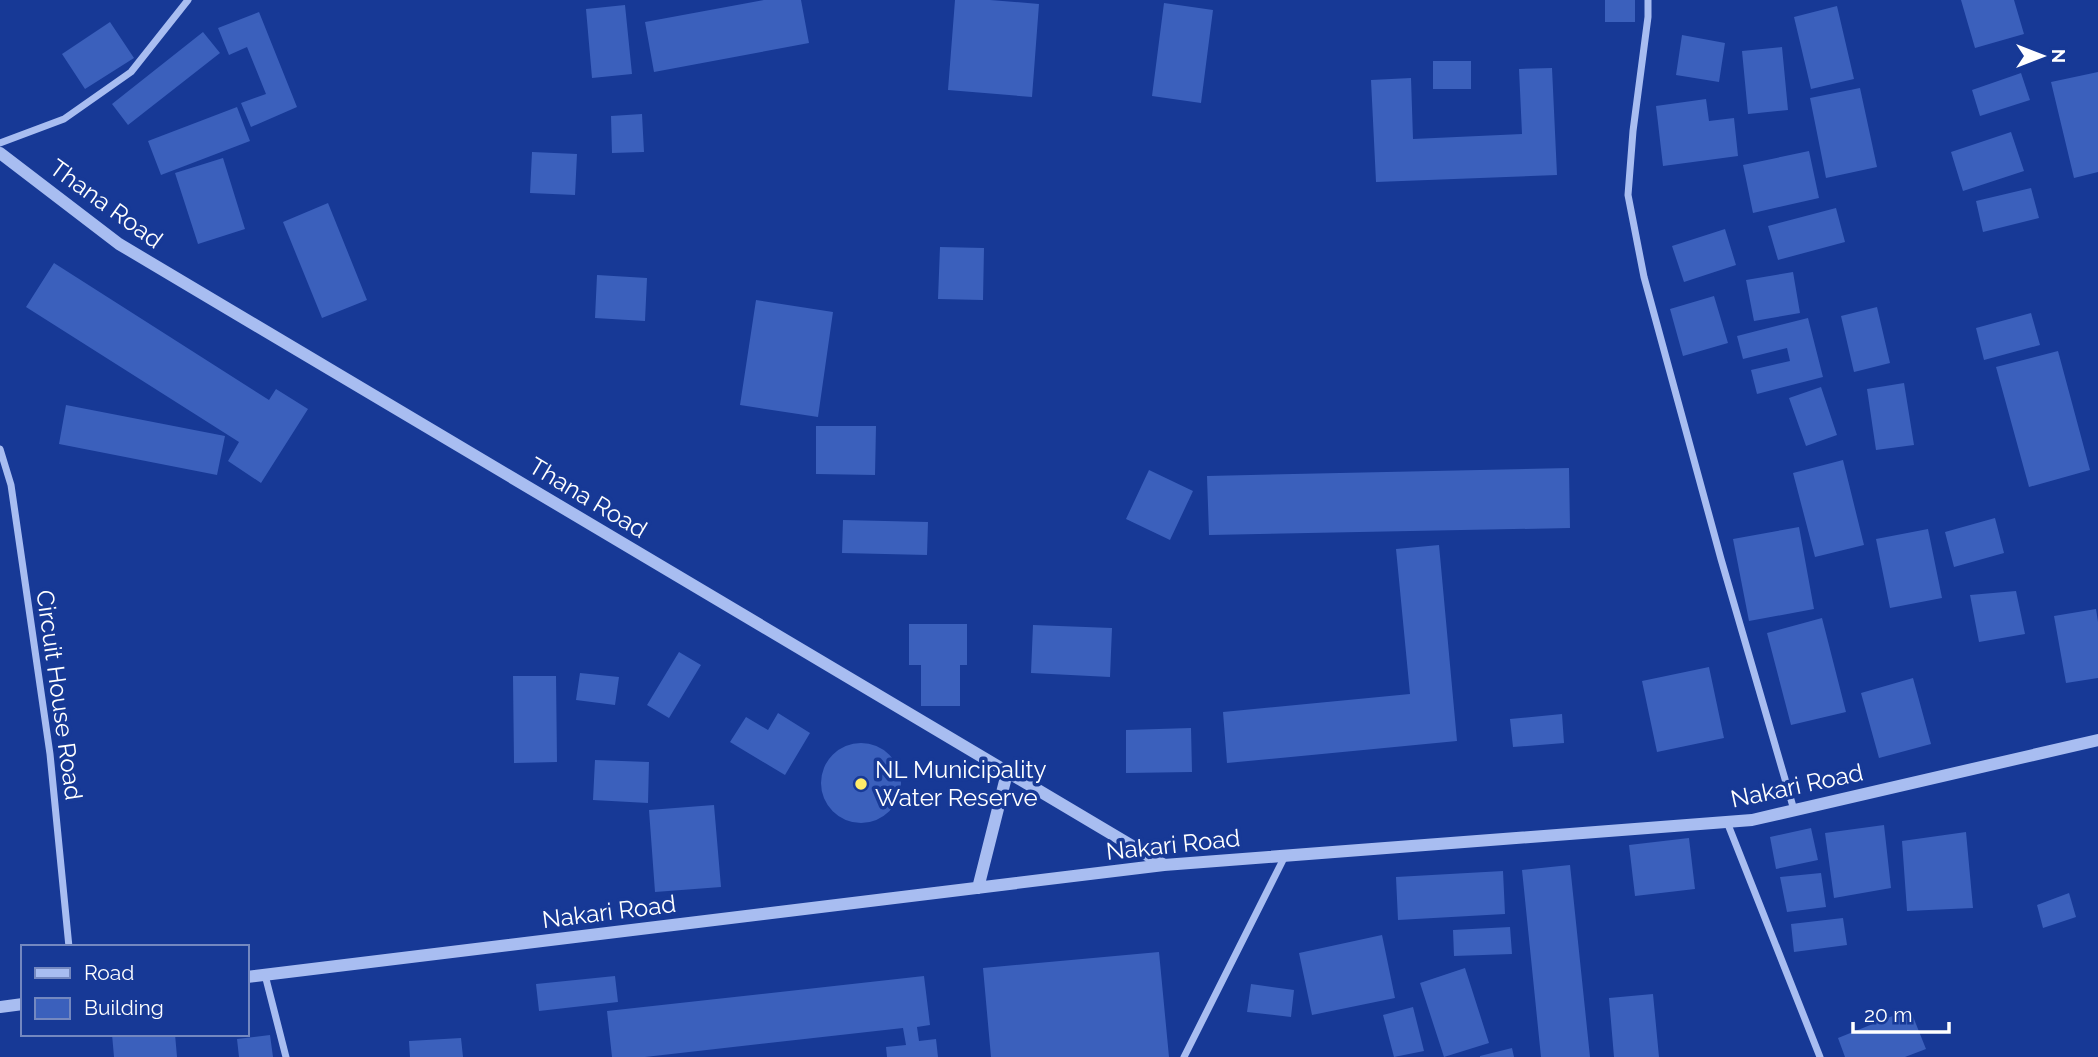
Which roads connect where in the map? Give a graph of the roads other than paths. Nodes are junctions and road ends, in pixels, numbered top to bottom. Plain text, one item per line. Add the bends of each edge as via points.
1 (188, 0) edge
2 (1648, 0) edge
3 (0, 143) edge
4 (0, 153) edge
5 (0, 449) edge
6 (2098, 740) edge
7 (1007, 773) junction
8 (1794, 810) junction
9 (1727, 822) junction
10 (1285, 856) junction
11 (1164, 865) junction
12 (978, 888) junction
13 (69, 945) edge
14 (265, 975) junction
15 (248, 977) edge
16 (21, 1004) edge
17 (0, 1007) edge
18 (286, 1057) edge
19 (1184, 1057) edge
20 (1820, 1057) edge

1 - 3 street via 131,72 64,118
2 - 8 street via 1628,195 1644,277
4 - 7 street, Thana Road via 119,244
5 - 13 street, Circuit House Road via 11,485 50,754
6 - 8 street, Nakari Road
7 - 11 street, Thana Road
7 - 12 street
8 - 9 street, Nakari Road
9 - 10 street, Nakari Road
9 - 20 street
10 - 11 street, Nakari Road
10 - 19 street
11 - 12 street, Nakari Road
12 - 14 street, Nakari Road
14 - 15 street, Nakari Road
14 - 18 street
16 - 17 street

